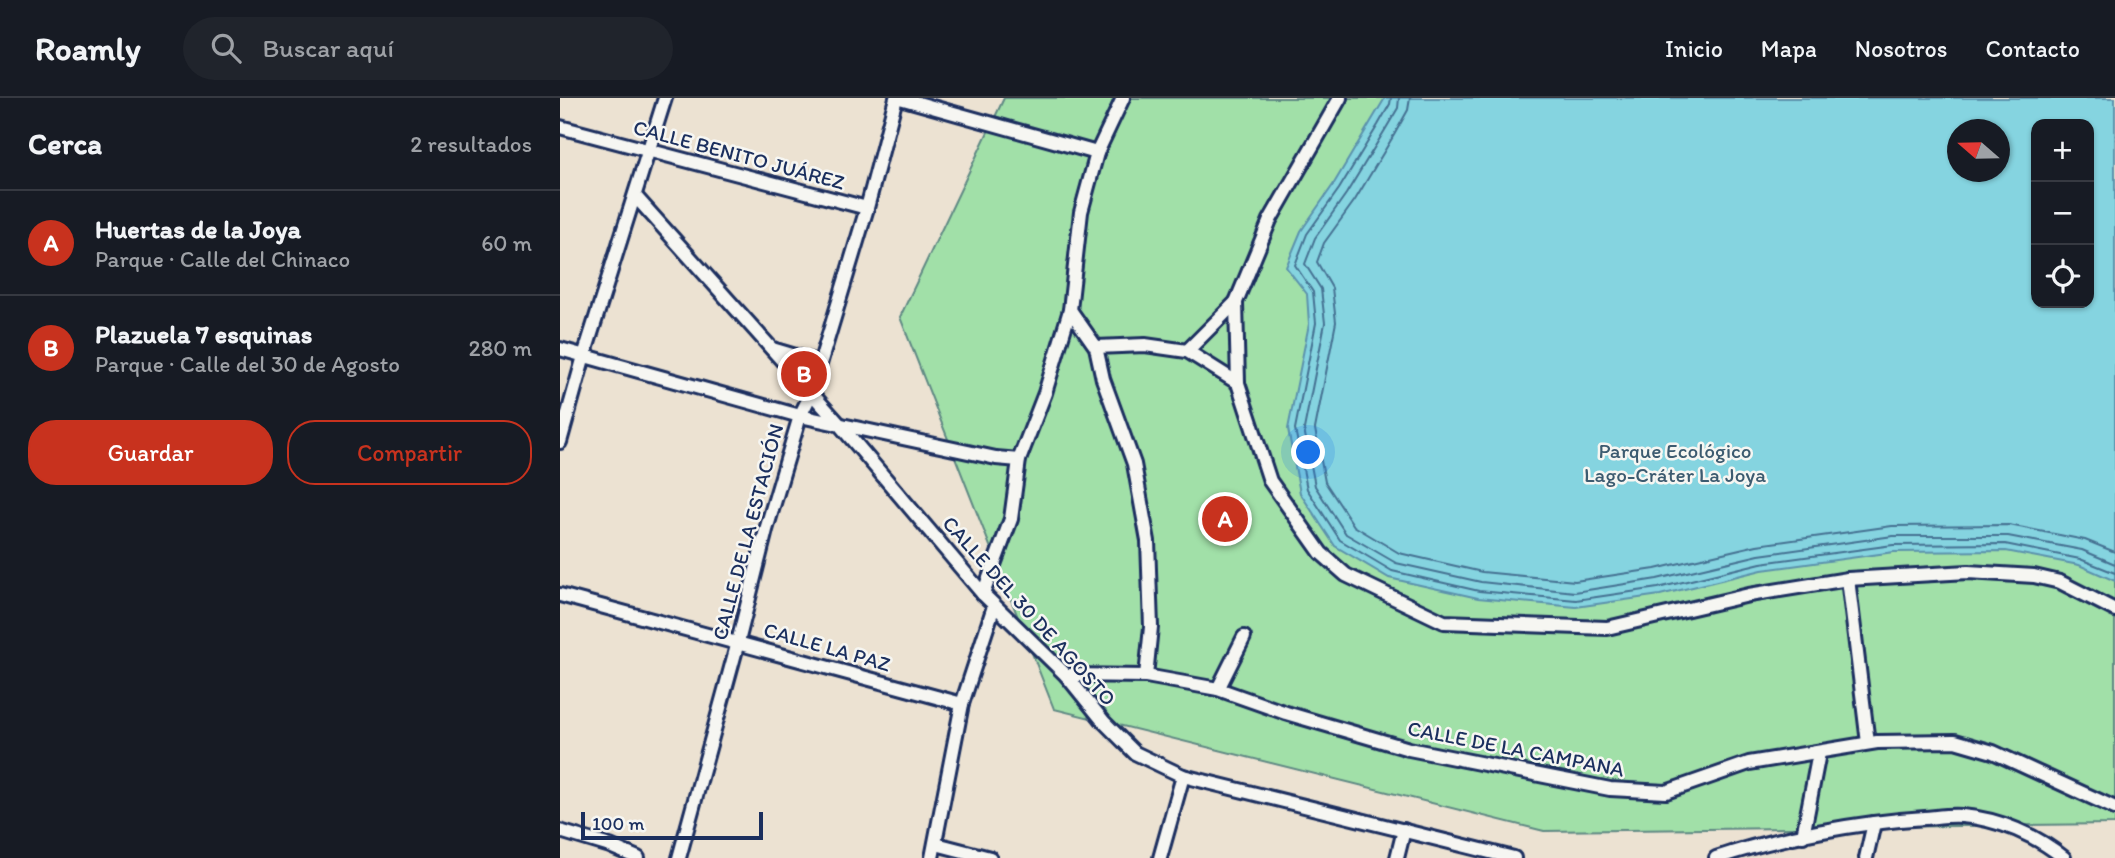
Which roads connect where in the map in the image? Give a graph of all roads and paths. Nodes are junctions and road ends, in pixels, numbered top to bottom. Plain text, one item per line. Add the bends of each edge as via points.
1 (665, 98) edge
2 (898, 98) edge
3 (1122, 98) edge
4 (1340, 98) edge
5 (560, 127) edge
6 (649, 152) junction
7 (1097, 153) junction
8 (636, 197) junction
9 (867, 208) junction
10 (1236, 302) junction
11 (1070, 310) junction
12 (1096, 347) junction
13 (560, 349) edge
14 (772, 349) junction
15 (1187, 351) junction
16 (584, 356) junction
17 (819, 363) junction
18 (1238, 383) junction
19 (811, 394) junction
20 (800, 416) junction
21 (840, 425) junction
22 (560, 442) edge
23 (1019, 460) junction
24 (1848, 579) junction
25 (983, 594) junction
26 (560, 595) edge
27 (994, 606) junction
28 (2115, 610) edge
29 (1244, 637) dead end
30 (738, 642) junction
31 (1066, 675) junction
32 (1146, 676) junction
33 (1218, 689) junction
34 (962, 704) junction
35 (1868, 743) junction
36 (1819, 753) junction
37 (1183, 776) junction
38 (2115, 808) edge
39 (1874, 823) junction
40 (1404, 830) junction
41 (560, 831) edge
42 (1803, 836) junction
43 (936, 844) junction
44 (638, 858) edge
45 (679, 858) edge
46 (932, 858) edge
47 (990, 858) edge
48 (1160, 858) edge
49 (1397, 858) edge
50 (1514, 858) edge
51 (1716, 858) edge
52 (1866, 858) edge
53 (2064, 858) edge

1 - 6 street
2 - 7 street
2 - 9 street, CALLE DE LA ESTACIÓN
3 - 7 street
4 - 10 street via 1270,220
5 - 6 street, CALLE BENITO JUÁREZ
6 - 8 street
6 - 9 street, CALLE BENITO JUÁREZ
7 - 11 street via 1081,212
8 - 14 street, CALLE DEL 30 DE AGOSTO
8 - 16 street
9 - 17 street, CALLE DE LA ESTACIÓN
10 - 15 street
10 - 18 street
11 - 12 street
11 - 23 street
12 - 15 street via 1145,345
12 - 32 street via 1134,464 1148,541 1151,627
13 - 16 street
14 - 17 street
14 - 19 street, CALLE DEL 30 DE AGOSTO
15 - 18 street
16 - 20 street
16 - 22 street
17 - 19 street, CALLE DE LA ESTACIÓN
18 - 24 street via 1270,481 1321,553 1346,575 1444,622 1607,628 1749,595
19 - 20 street, CALLE DE LA ESTACIÓN
19 - 21 street, CALLE DEL 30 DE AGOSTO
20 - 21 street
20 - 30 street, CALLE DE LA ESTACIÓN
21 - 23 street
21 - 25 street, CALLE DEL 30 DE AGOSTO
23 - 25 street via 1011,519
24 - 28 street via 1968,572 2034,576 2060,582
24 - 35 street
25 - 27 street, CALLE DEL 30 DE AGOSTO
26 - 30 street, CALLE LA PAZ
27 - 31 street, CALLE DEL 30 DE AGOSTO
27 - 34 street
29 - 33 street
30 - 34 street, CALLE LA PAZ
30 - 45 street, CALLE DE LA ESTACIÓN
31 - 32 street, CALLE DE LA CAMPANA
31 - 37 street, CALLE DEL 30 DE AGOSTO via 1135,752
32 - 33 street, CALLE DE LA CAMPANA
33 - 36 street, CALLE DE LA CAMPANA via 1409,749 1610,789 1666,792 1749,764
34 - 43 street
35 - 36 street, CALLE DE LA CAMPANA
35 - 38 street, CALLE DE LA CAMPANA via 1925,740 1970,744
36 - 42 street
37 - 40 street, CALLE DEL 30 DE AGOSTO
37 - 48 street
39 - 42 street
39 - 52 street
39 - 53 street via 1962,816 2037,838
40 - 49 street
40 - 50 street, CALLE DEL 30 DE AGOSTO
41 - 44 street
42 - 51 street
43 - 46 street
43 - 47 street

